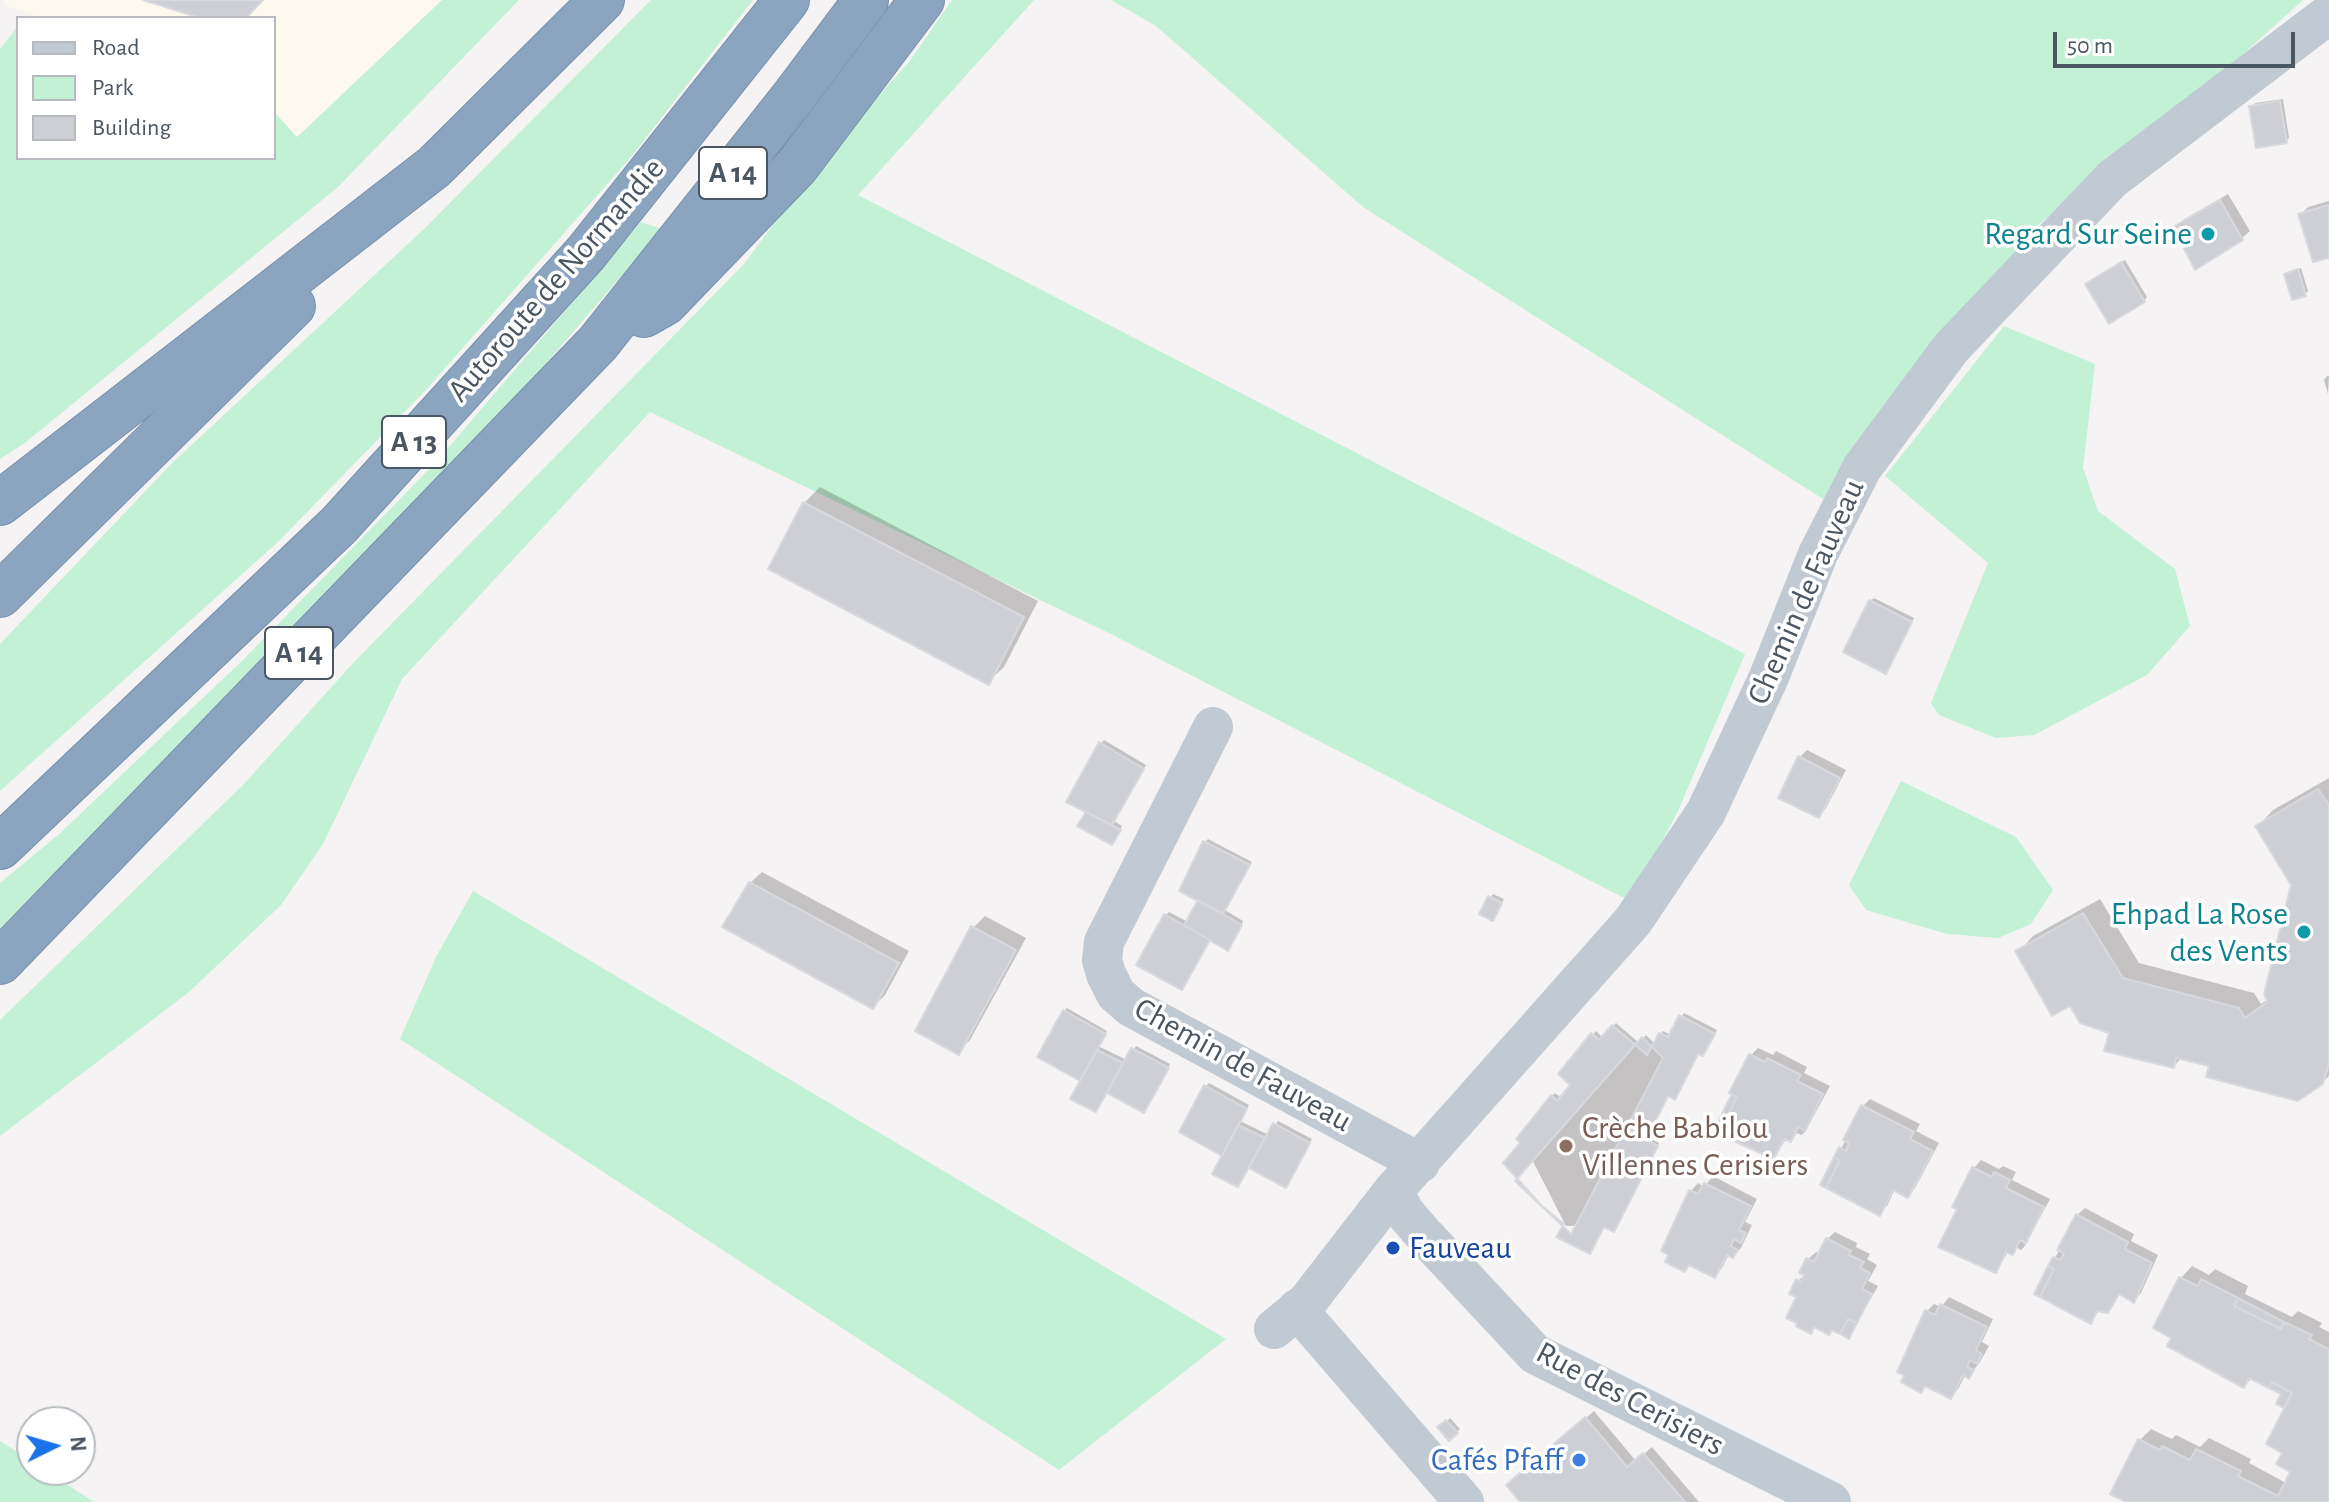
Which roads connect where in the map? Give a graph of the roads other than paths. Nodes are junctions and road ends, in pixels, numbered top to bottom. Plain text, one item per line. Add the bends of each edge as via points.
1 (602, 0) edge
2 (787, 0) edge
3 (866, 0) edge
4 (922, 0) edge
5 (2329, 14) edge
6 (434, 167) junction
7 (598, 343) junction
8 (0, 503) edge
9 (0, 595) edge
10 (1213, 727) dead end
11 (0, 847) edge
12 (0, 962) edge
13 (1406, 1177) junction
14 (1464, 1502) edge
15 (1831, 1502) edge

1 - 6 highway
2 - 11 highway, Autoroute de Normandie / A 13 via 586,253 339,525
3 - 7 highway, A 14
4 - 7 highway via 797,166 665,303
5 - 13 street, Chemin de Fauveau via 2112,179 1951,348 1862,468 1818,554 1769,677 1706,812 1677,857 1633,921
6 - 8 highway
6 - 9 highway
7 - 12 highway, A 14
10 - 13 street, Chemin de Fauveau via 1104,942 1106,974 1116,994 1131,1007
13 - 14 street, Chemin de Fauveau via 1307,1302 1285,1319
13 - 15 street, Rue des Cerisiers via 1405,1213 1535,1354

